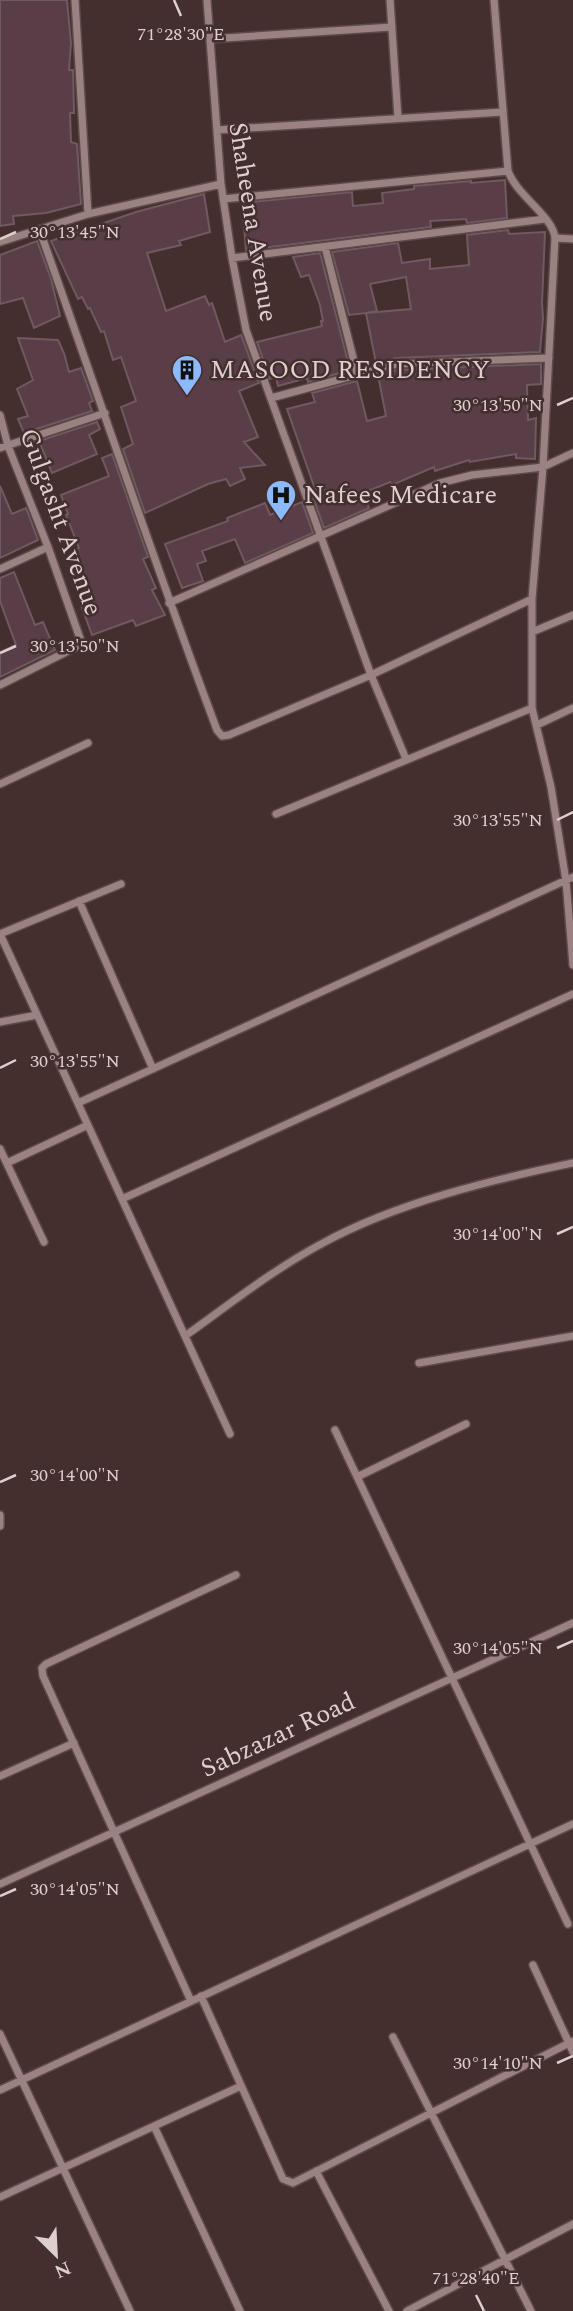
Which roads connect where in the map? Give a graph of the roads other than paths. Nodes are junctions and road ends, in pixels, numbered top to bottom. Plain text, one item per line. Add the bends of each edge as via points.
1 (75, 0) edge
2 (206, 0) edge
3 (390, 0) edge
4 (494, 0) edge
5 (392, 27) junction
6 (209, 38) junction
7 (503, 112) junction
8 (398, 118) junction
9 (216, 130) junction
10 (508, 170) junction
11 (221, 184) junction
12 (223, 199) junction
13 (89, 214) junction
14 (545, 219) junction
15 (40, 231) junction
16 (555, 238) junction
17 (573, 239) edge
18 (0, 242) edge
19 (325, 247) junction
20 (232, 258) junction
21 (549, 358) junction
22 (357, 373) junction
23 (271, 398) junction
24 (105, 413) junction
25 (0, 415) edge
26 (4, 447) edge
27 (573, 453) edge
28 (543, 467) junction
29 (321, 536) junction
30 (48, 547) junction
31 (0, 569) edge
32 (532, 599) junction
33 (169, 603) junction
34 (573, 615) edge
35 (532, 632) junction
36 (371, 675) junction
37 (0, 685) edge
38 (532, 708) junction
39 (573, 708) edge
40 (537, 725) junction
41 (88, 743) dead end
42 (406, 759) junction
43 (0, 784) edge
44 (276, 814) dead end
45 (569, 879) edge
46 (121, 884) dead end
47 (79, 901) junction
48 (0, 934) edge
49 (573, 965) edge
50 (573, 994) edge
51 (37, 1015) junction
52 (0, 1023) edge
53 (153, 1069) junction
54 (78, 1103) junction
55 (88, 1125) junction
56 (0, 1149) edge
57 (7, 1163) junction
58 (573, 1163) edge
59 (122, 1199) junction
60 (44, 1242) dead end
61 (185, 1336) junction
62 (573, 1336) edge
63 (419, 1363) dead end
64 (466, 1423) dead end
65 (335, 1430) dead end
66 (230, 1434) dead end
67 (357, 1477) junction
68 (0, 1515) edge
69 (0, 1526) edge
70 (236, 1575) dead end
71 (573, 1623) edge
72 (452, 1678) junction
73 (74, 1743) junction
74 (0, 1776) edge
75 (573, 1824) edge
76 (114, 1832) junction
77 (531, 1843) junction
78 (0, 1884) edge
79 (569, 1924) dead end
80 (534, 1965) dead end
81 (201, 1996) junction
82 (191, 2001) junction
83 (0, 2034) edge
84 (393, 2037) dead end
85 (571, 2042) edge
86 (573, 2052) edge
87 (22, 2080) junction
88 (241, 2086) junction
89 (0, 2090) edge
90 (431, 2113) junction
91 (154, 2126) junction
92 (63, 2168) junction
93 (316, 2171) junction
94 (0, 2197) edge
95 (573, 2224) edge
96 (505, 2260) junction
97 (130, 2311) edge
98 (240, 2311) edge
99 (389, 2311) edge
100 (408, 2311) edge
101 (531, 2311) edge

1 - 13 street
2 - 6 street, Shaheena Avenue
3 - 5 street
4 - 7 street
5 - 6 street
5 - 8 street
6 - 9 street, Shaheena Avenue
7 - 8 street
7 - 10 street
8 - 9 street
9 - 11 street, Shaheena Avenue
10 - 12 street
10 - 14 street via 516,188
11 - 12 street, Shaheena Avenue
11 - 13 street
12 - 20 street, Shaheena Avenue
13 - 15 street
14 - 16 street
14 - 19 street
15 - 18 street
15 - 24 street
16 - 17 street
16 - 21 street
19 - 20 street
19 - 22 street
20 - 23 street, Shaheena Avenue via 246,330
21 - 22 street via 397,364
21 - 28 street
22 - 23 street
23 - 29 street, Shaheena Avenue
24 - 26 street
24 - 33 street
25 - 26 street, Gulgasht Avenue
26 - 30 street, Gulgasht Avenue
27 - 28 street
28 - 29 street via 440,483
28 - 32 street
29 - 33 street
29 - 36 street, Shaheena Avenue
30 - 31 street
30 - 37 street, Gulgasht Avenue via 82,644
32 - 35 street
32 - 36 street
33 - 36 street via 222,736
34 - 35 street
35 - 38 street
36 - 42 street, Shaheena Avenue
38 - 40 street
38 - 42 street
39 - 40 street
40 - 45 street
41 - 43 street
42 - 44 street
45 - 49 street
45 - 53 street
46 - 47 street
47 - 48 street
47 - 53 street
48 - 51 street
50 - 59 street
51 - 52 street
51 - 54 street
53 - 54 street
54 - 55 street
55 - 57 street
55 - 59 street
56 - 57 street
57 - 60 street
58 - 61 street via 476,1185 373,1219 276,1271
59 - 61 street
61 - 66 street
62 - 63 street
64 - 67 street
65 - 67 street
67 - 72 street
68 - 69 street
70 - 73 street via 42,1668
71 - 72 street, Sabzazar Road
72 - 76 street, Sabzazar Road
72 - 77 street
73 - 74 street
73 - 76 street
75 - 77 street
76 - 78 street, Sabzazar Road
76 - 82 street
77 - 79 street
77 - 81 street
80 - 85 street
81 - 82 street
81 - 88 street
82 - 87 street
83 - 87 street
84 - 90 street
85 - 86 street
85 - 90 street
87 - 89 street
87 - 92 street
88 - 91 street
88 - 93 street via 283,2179 293,2183
90 - 93 street
90 - 96 street
91 - 92 street
91 - 98 street
92 - 94 street
92 - 97 street
93 - 99 street
95 - 96 street
96 - 100 street
96 - 101 street

